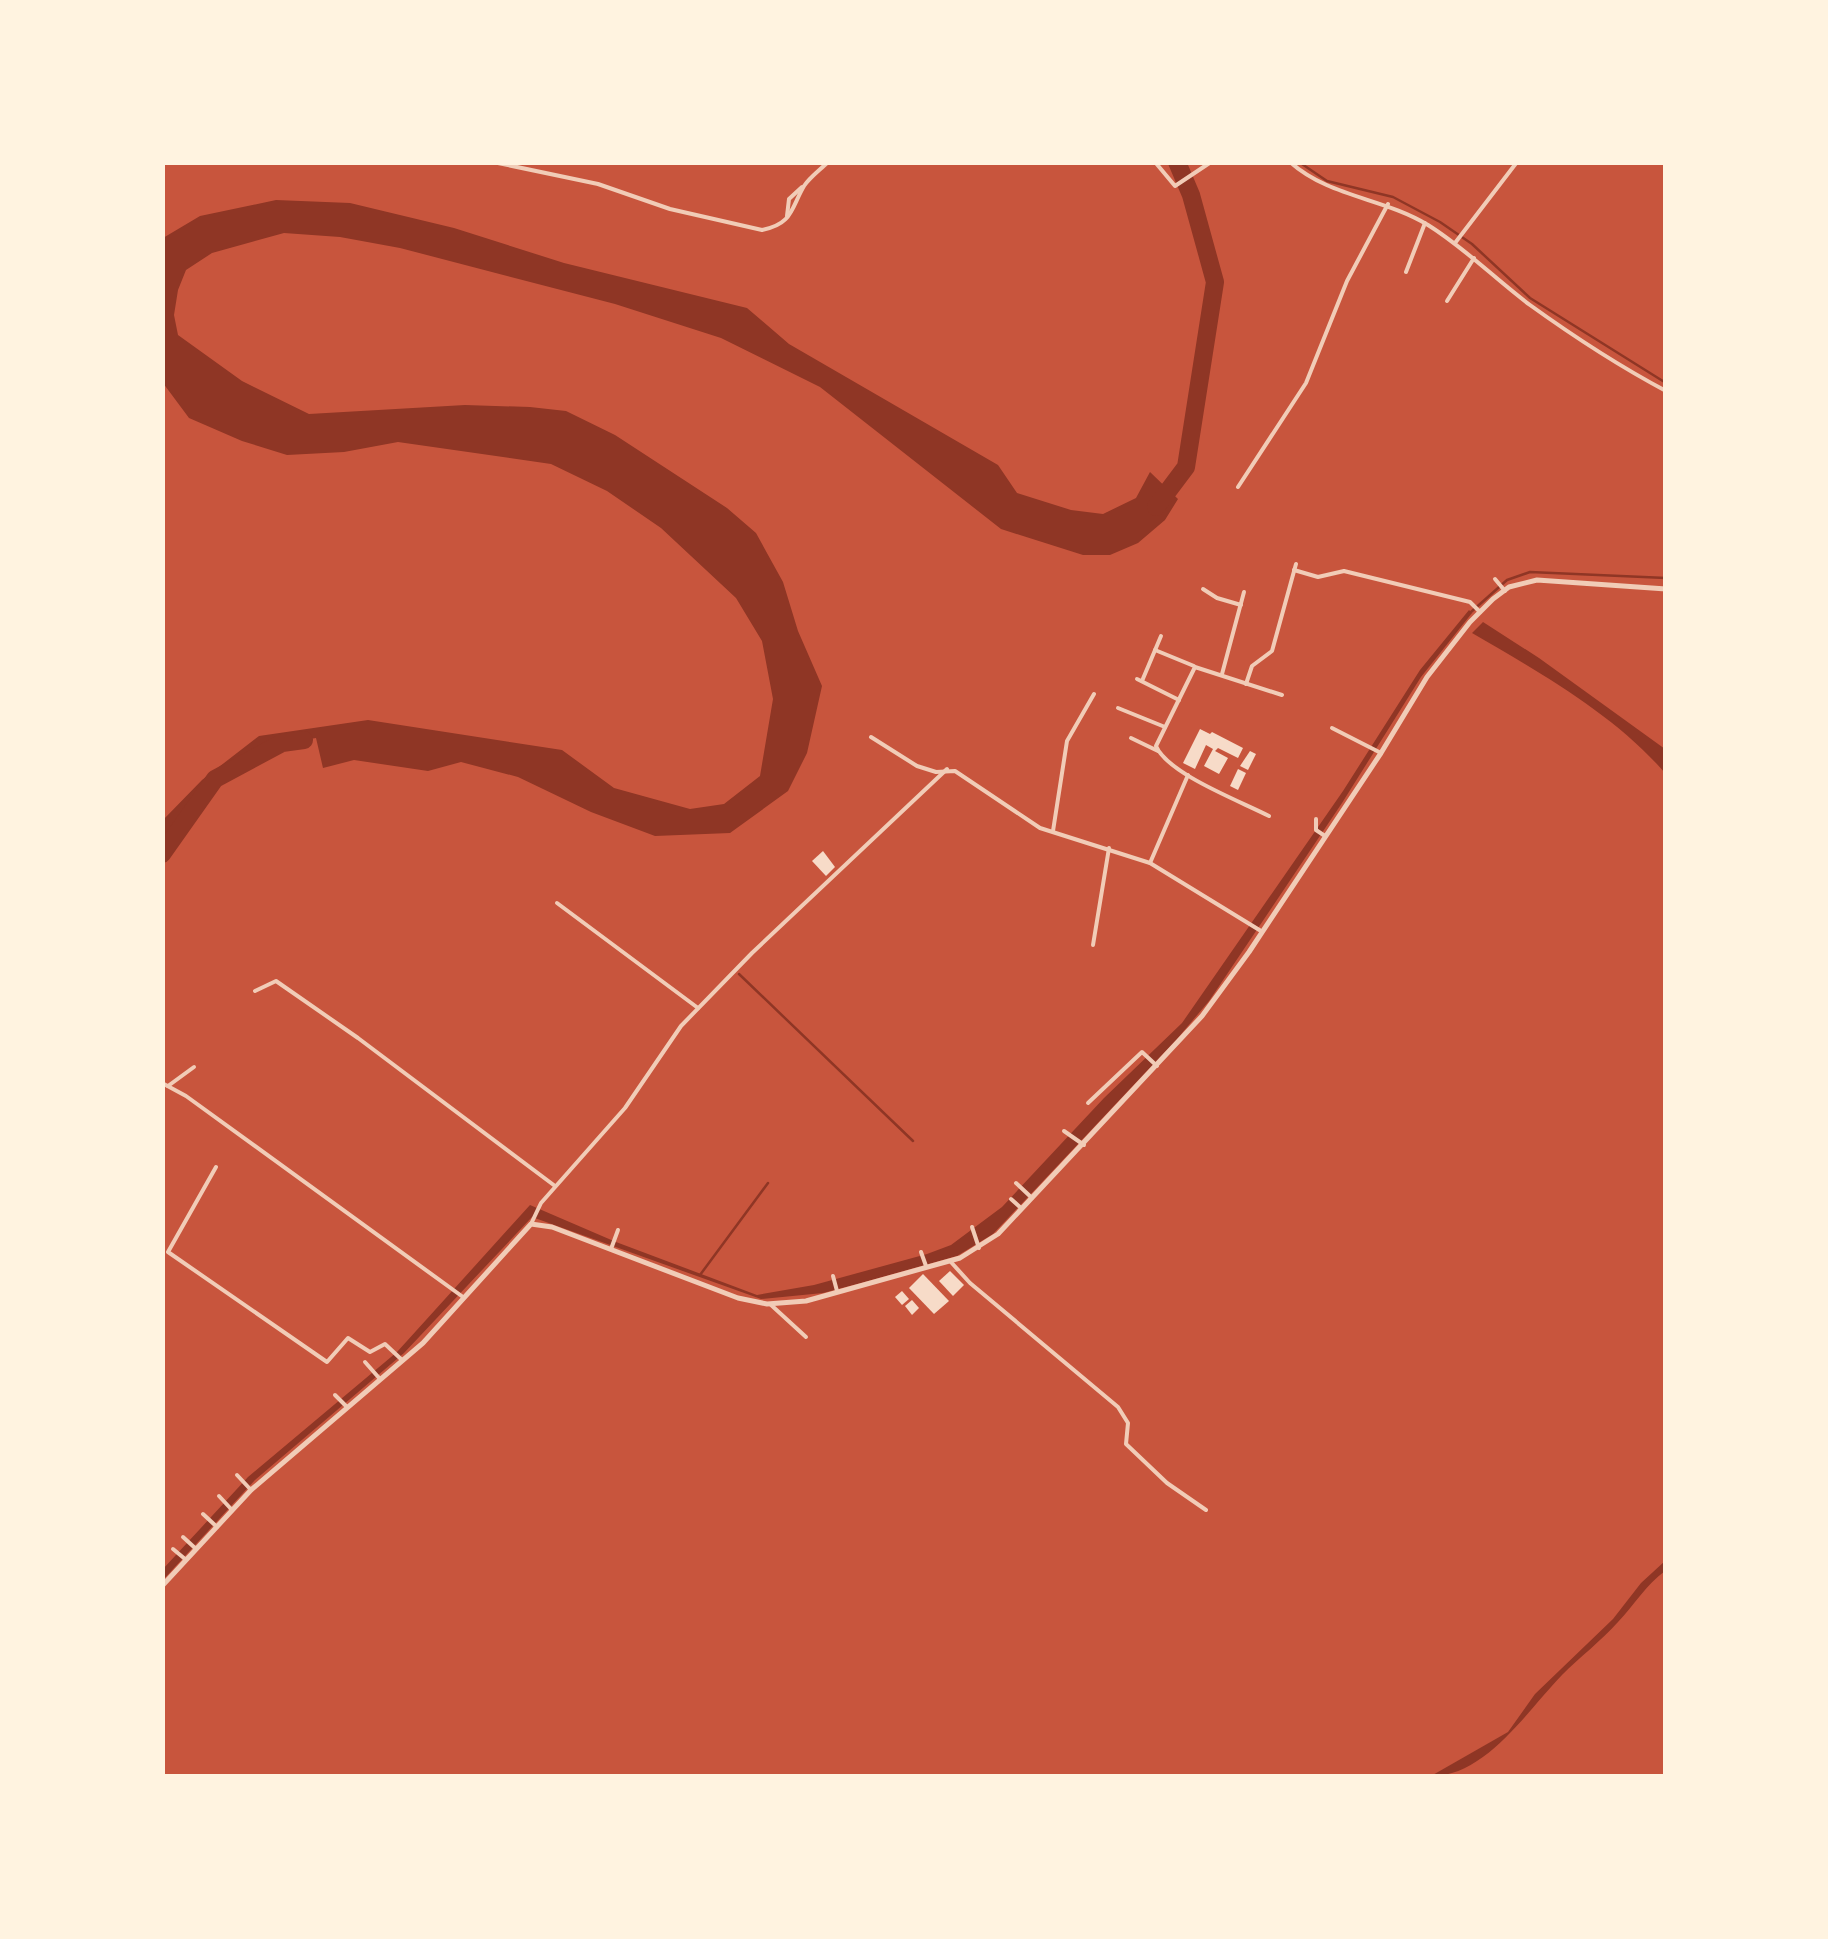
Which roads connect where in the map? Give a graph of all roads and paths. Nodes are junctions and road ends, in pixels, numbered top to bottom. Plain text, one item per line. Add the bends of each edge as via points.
1 (493, 162) edge
2 (828, 162) edge
3 (1155, 162) edge
4 (1211, 162) edge
5 (1290, 162) edge
6 (1517, 162) edge
7 (1388, 204) junction
8 (1425, 223) junction
9 (1457, 240) junction
10 (1474, 258) junction
11 (1406, 272) dead end
12 (1447, 301) dead end
13 (1666, 391) edge
14 (1238, 487) dead end
15 (1495, 578) dead end
16 (1203, 588) dead end
17 (1666, 589) edge
18 (1505, 590) junction
19 (1244, 592) dead end
20 (1241, 605) junction
21 (1480, 612) junction
22 (1162, 636) dead end
23 (1155, 650) junction
24 (1194, 666) dead end
25 (1221, 676) junction
26 (1246, 684) junction
27 (1094, 694) dead end
28 (1282, 695) dead end
29 (1178, 700) junction
30 (1118, 708) dead end
31 (1165, 727) junction
32 (1332, 728) dead end
33 (871, 737) dead end
34 (1131, 738) dead end
35 (1158, 751) junction
36 (1378, 751) junction
37 (947, 769) junction
38 (1188, 774) junction
39 (1269, 816) dead end
40 (1316, 819) dead end
41 (1052, 831) junction
42 (1321, 833) junction
43 (1108, 848) junction
44 (1150, 863) junction
45 (558, 903) dead end
46 (1259, 930) junction
47 (1094, 945) dead end
48 (255, 991) dead end
49 (698, 1008) junction
50 (1155, 1064) junction
51 (194, 1067) dead end
52 (165, 1084) edge
53 (1088, 1103) dead end
54 (1064, 1131) dead end
55 (1082, 1143) junction
56 (216, 1167) dead end
57 (1016, 1182) dead end
58 (556, 1187) junction
59 (1030, 1197) junction
60 (1011, 1198) dead end
61 (1020, 1207) junction
62 (531, 1224) junction
63 (972, 1227) dead end
64 (618, 1230) dead end
65 (613, 1245) junction
66 (978, 1246) junction
67 (922, 1252) dead end
68 (950, 1261) junction
69 (925, 1264) junction
70 (832, 1276) dead end
71 (837, 1291) junction
72 (461, 1296) junction
73 (770, 1304) junction
74 (806, 1337) dead end
75 (399, 1357) junction
76 (365, 1362) dead end
77 (378, 1378) junction
78 (335, 1395) dead end
79 (346, 1406) junction
80 (237, 1475) dead end
81 (250, 1488) junction
82 (218, 1496) dead end
83 (230, 1508) junction
84 (1206, 1510) dead end
85 (202, 1514) dead end
86 (215, 1525) junction
87 (183, 1537) dead end
88 (194, 1547) junction
89 (173, 1550) dead end
90 (184, 1558) junction
91 (162, 1586) edge

1 - 2 street via 762,230 794,212 805,184
3 - 4 street via 1175,186
5 - 7 street via 1331,188
6 - 9 street
7 - 8 street
7 - 14 street via 1347,281 1306,383
8 - 9 street
8 - 11 street
9 - 10 street
10 - 12 street
10 - 13 street via 1528,303
15 - 18 street
16 - 20 street
17 - 18 street via 1537,580
18 - 21 street
19 - 20 street
20 - 25 street
21 - 26 street via 1470,602 1344,571 1318,576 1295,567 1272,650 1252,666
21 - 36 street
22 - 23 street
23 - 24 street
23 - 29 street via 1139,680
25 - 26 street
25 - 29 street via 1195,668
26 - 28 street
27 - 41 street via 1067,741
29 - 31 street
30 - 31 street
31 - 35 street
32 - 36 street
33 - 37 street via 917,766
34 - 35 street
35 - 38 street
36 - 42 street
37 - 41 street
37 - 49 street
38 - 39 street
38 - 44 street
40 - 42 street
41 - 43 street
42 - 46 street
43 - 44 street
43 - 47 street
44 - 46 street
45 - 49 street
46 - 50 street via 1202,1016
48 - 58 street via 276,981
49 - 58 street
50 - 53 street via 1142,1052
50 - 55 street
51 - 52 street
52 - 72 street
54 - 55 street
55 - 59 street
56 - 75 street via 168,1252 327,1362 348,1338 370,1352 385,1344
57 - 59 street
58 - 62 street
59 - 61 street
60 - 61 street
61 - 66 street
62 - 65 street
62 - 72 street
63 - 66 street
64 - 65 street
65 - 73 street via 721,1293
66 - 68 street
67 - 69 street
68 - 69 street
68 - 84 street via 1118,1407 1128,1423 1126,1444
69 - 71 street
70 - 71 street
71 - 73 street
72 - 75 street
73 - 74 street
75 - 77 street
76 - 77 street
77 - 79 street
78 - 79 street
79 - 81 street
80 - 81 street
81 - 83 street
82 - 83 street
83 - 86 street
85 - 86 street
86 - 88 street
87 - 88 street
88 - 90 street
89 - 90 street
90 - 91 street

